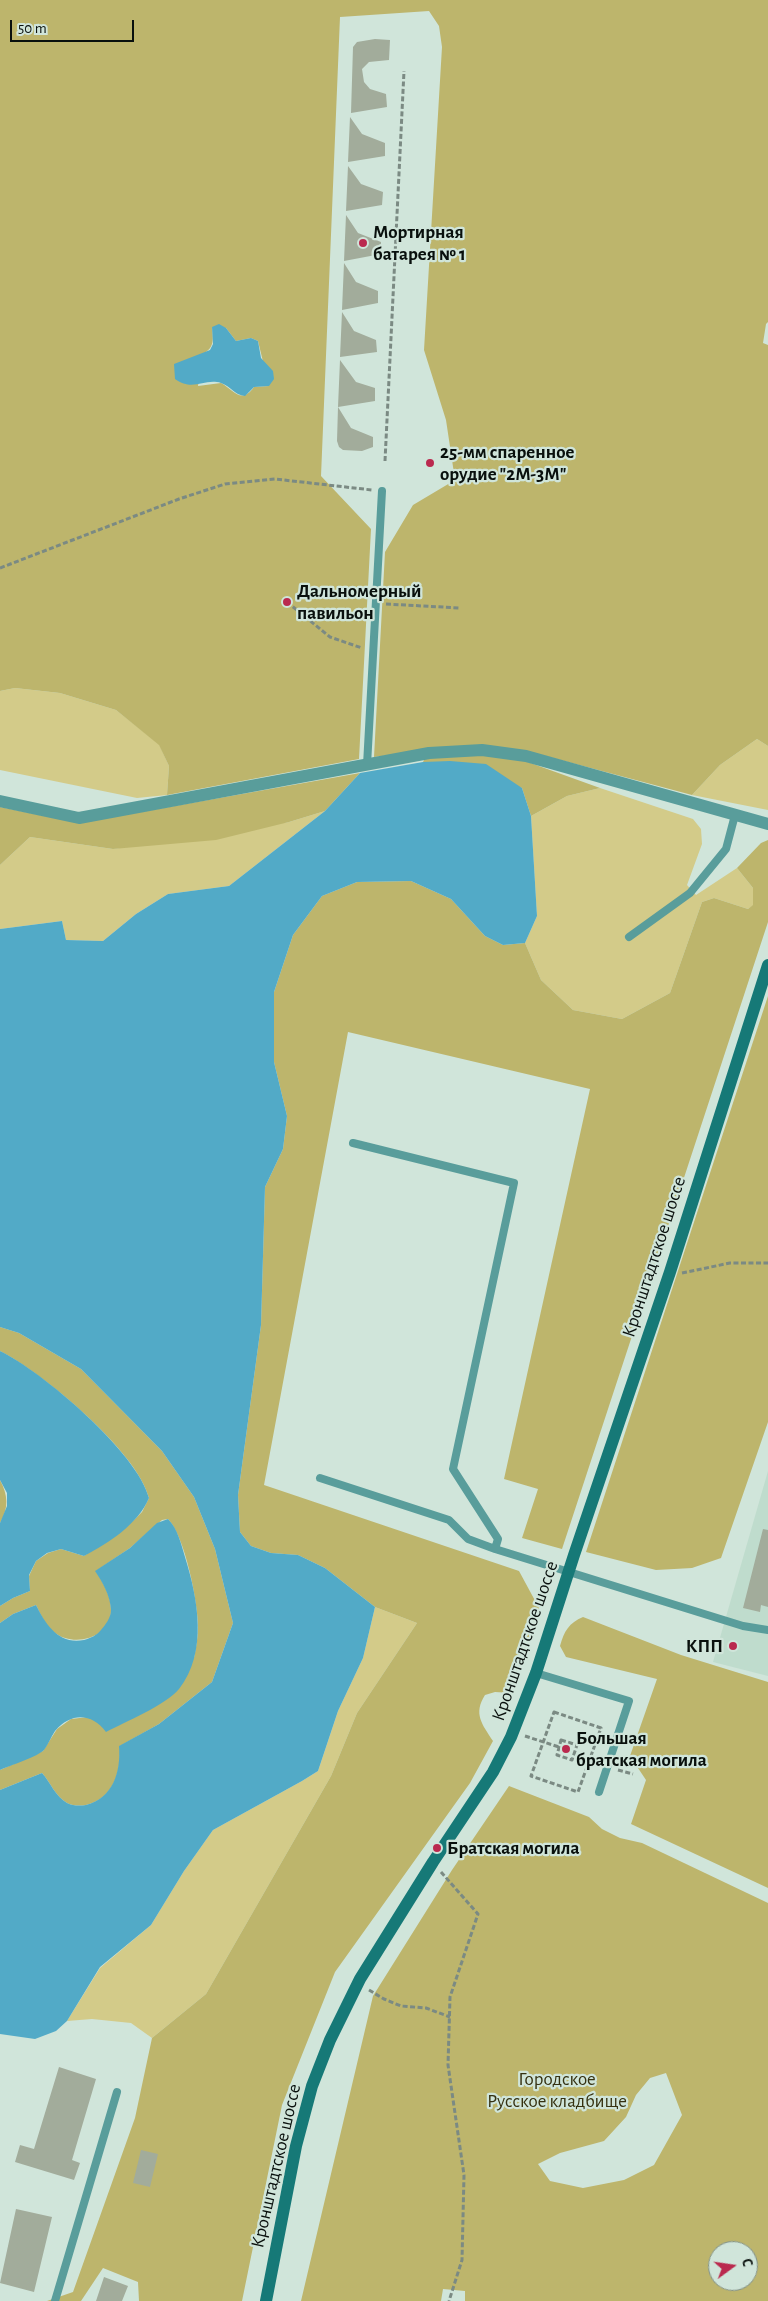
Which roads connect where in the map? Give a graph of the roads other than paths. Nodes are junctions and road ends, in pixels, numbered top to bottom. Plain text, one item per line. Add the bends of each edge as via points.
1 (382, 491) road end
2 (367, 765) junction
3 (0, 801) edge
4 (734, 815) junction
5 (768, 824) edge
6 (629, 937) dead end
7 (768, 964) edge
8 (353, 1143) dead end
9 (320, 1478) dead end
10 (495, 1549) junction
11 (568, 1572) junction
12 (768, 1630) edge
13 (536, 1673) junction
14 (599, 1792) dead end
15 (117, 2092) dead end
16 (56, 2301) edge
17 (266, 2301) edge

1 - 2 lane
2 - 3 street via 79,818
2 - 4 street via 429,753 482,750 526,756
4 - 5 street
4 - 6 lane via 726,849 690,893
7 - 11 street, Кронштадтское шоссе via 670,1272
8 - 10 lane via 514,1183 453,1469 498,1539
9 - 10 lane via 449,1520 468,1539
10 - 11 lane
11 - 12 lane via 743,1626
11 - 13 street, Кронштадтское шоссе
13 - 14 lane via 629,1701
13 - 17 street, Кронштадтское шоссе via 494,1772 357,1984 330,2040 312,2086 296,2146
15 - 16 lane

